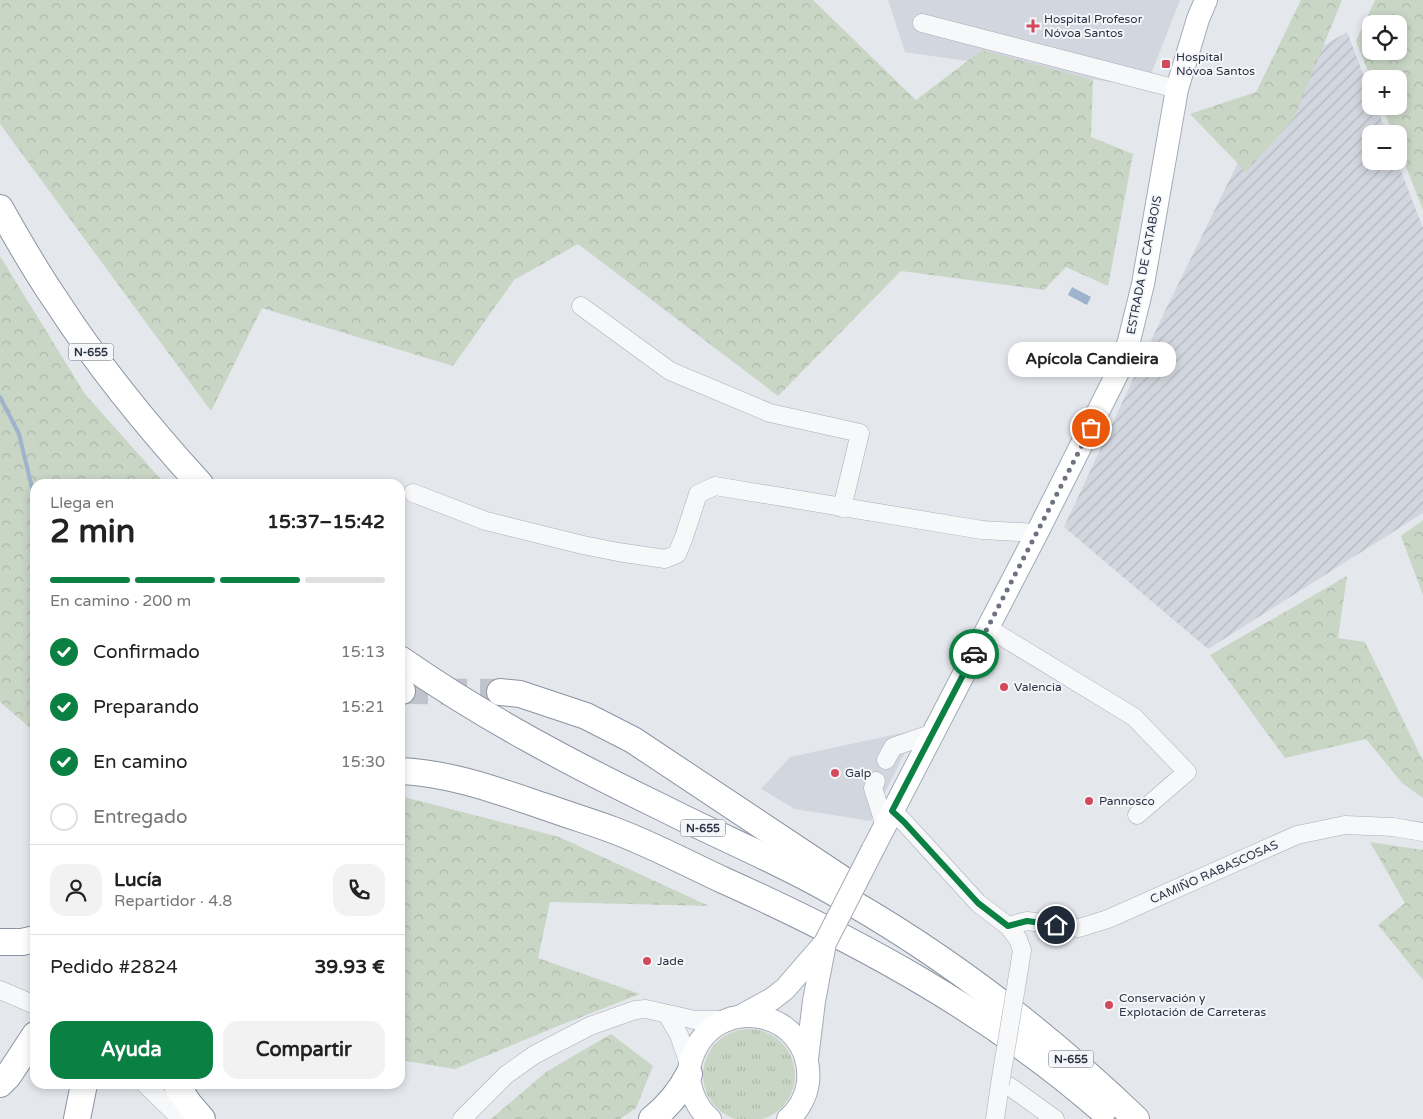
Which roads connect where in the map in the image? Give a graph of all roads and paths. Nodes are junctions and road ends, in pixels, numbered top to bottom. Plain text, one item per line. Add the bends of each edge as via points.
1 (1206, 0) edge
2 (922, 23) dead end
3 (1177, 89) junction
4 (0, 208) edge
5 (581, 306) dead end
6 (196, 479) edge
7 (413, 492) dead end
8 (842, 508) junction
9 (1037, 533) junction
10 (988, 628) junction
11 (405, 662) edge
12 (500, 692) tunnel mouth
13 (932, 732) junction
14 (886, 760) dead end
15 (405, 761) edge
16 (405, 772) edge
17 (876, 781) dead end
18 (1137, 816) dead end
19 (888, 818) junction
20 (615, 830) junction
21 (1423, 832) edge
22 (1008, 926) junction
23 (30, 940) edge
24 (0, 942) edge
25 (825, 943) junction
26 (0, 990) edge
27 (30, 1003) edge
28 (1003, 1003) junction
29 (667, 1014) junction
30 (733, 1018) junction
31 (30, 1043) edge
32 (807, 1060) junction
33 (689, 1070) junction
34 (0, 1084) edge
35 (1000, 1084) junction
36 (83, 1089) edge
37 (149, 1089) edge
38 (179, 1089) edge
39 (77, 1119) edge
40 (181, 1119) edge
41 (202, 1119) edge
42 (462, 1119) edge
43 (652, 1119) edge
44 (710, 1119) edge
45 (788, 1119) edge
46 (995, 1119) edge
47 (1055, 1119) edge
48 (1111, 1119) edge
49 (1136, 1119) edge

1 - 3 main road, ESTRADA DE CATABOIS
2 - 3 street
3 - 9 main road, ESTRADA DE CATABOIS via 1143,284 1129,341 1108,393
4 - 6 highway, N-655 via 82,339 147,424
5 - 8 street via 670,371 770,413 860,433
7 - 8 street via 486,521 600,548 665,559 677,554 698,494 715,486
8 - 9 street via 982,530
9 - 10 main road, ESTRADA DE CATABOIS
10 - 13 main road, ESTRADA DE CATABOIS
10 - 18 street via 1134,718 1187,772
11 - 28 highway, N-655 via 482,713 559,757 824,887 942,959
12 - 28 highway via 520,694 586,716 633,740 925,935 974,971
13 - 14 street via 893,747
13 - 19 main road, ESTRADA DE CATABOIS
15 - 20 highway via 456,770 495,782
16 - 20 highway via 457,779 490,788
17 - 19 street via 873,788
19 - 22 street via 904,822 978,903
19 - 25 main road, ESTRADA DE CATABOIS, bridge
20 - 48 highway via 774,902 954,1000 1034,1055
21 - 22 street, CAMIÑO RABASCOSAS via 1345,825 1297,835 1086,926 1079,928 1027,921
22 - 35 street, bridge via 1022,950
23 - 24 highway
25 - 30 main road via 772,999
25 - 32 main road
26 - 27 street
28 - 49 highway, N-655
29 - 30 street via 695,1020
29 - 33 street via 679,1035
29 - 42 street via 635,1010 590,1026 534,1055 506,1076
30 - 32 main road via 758,1016 774,1021 789,1030
30 - 33 main road via 712,1028 701,1039
31 - 34 highway
32 - 45 main road via 807,1088 802,1102
33 - 43 highway via 672,1101
33 - 44 main road via 697,1104
35 - 46 street
35 - 47 street via 1009,1086
36 - 39 highway
37 - 40 street
38 - 41 highway

